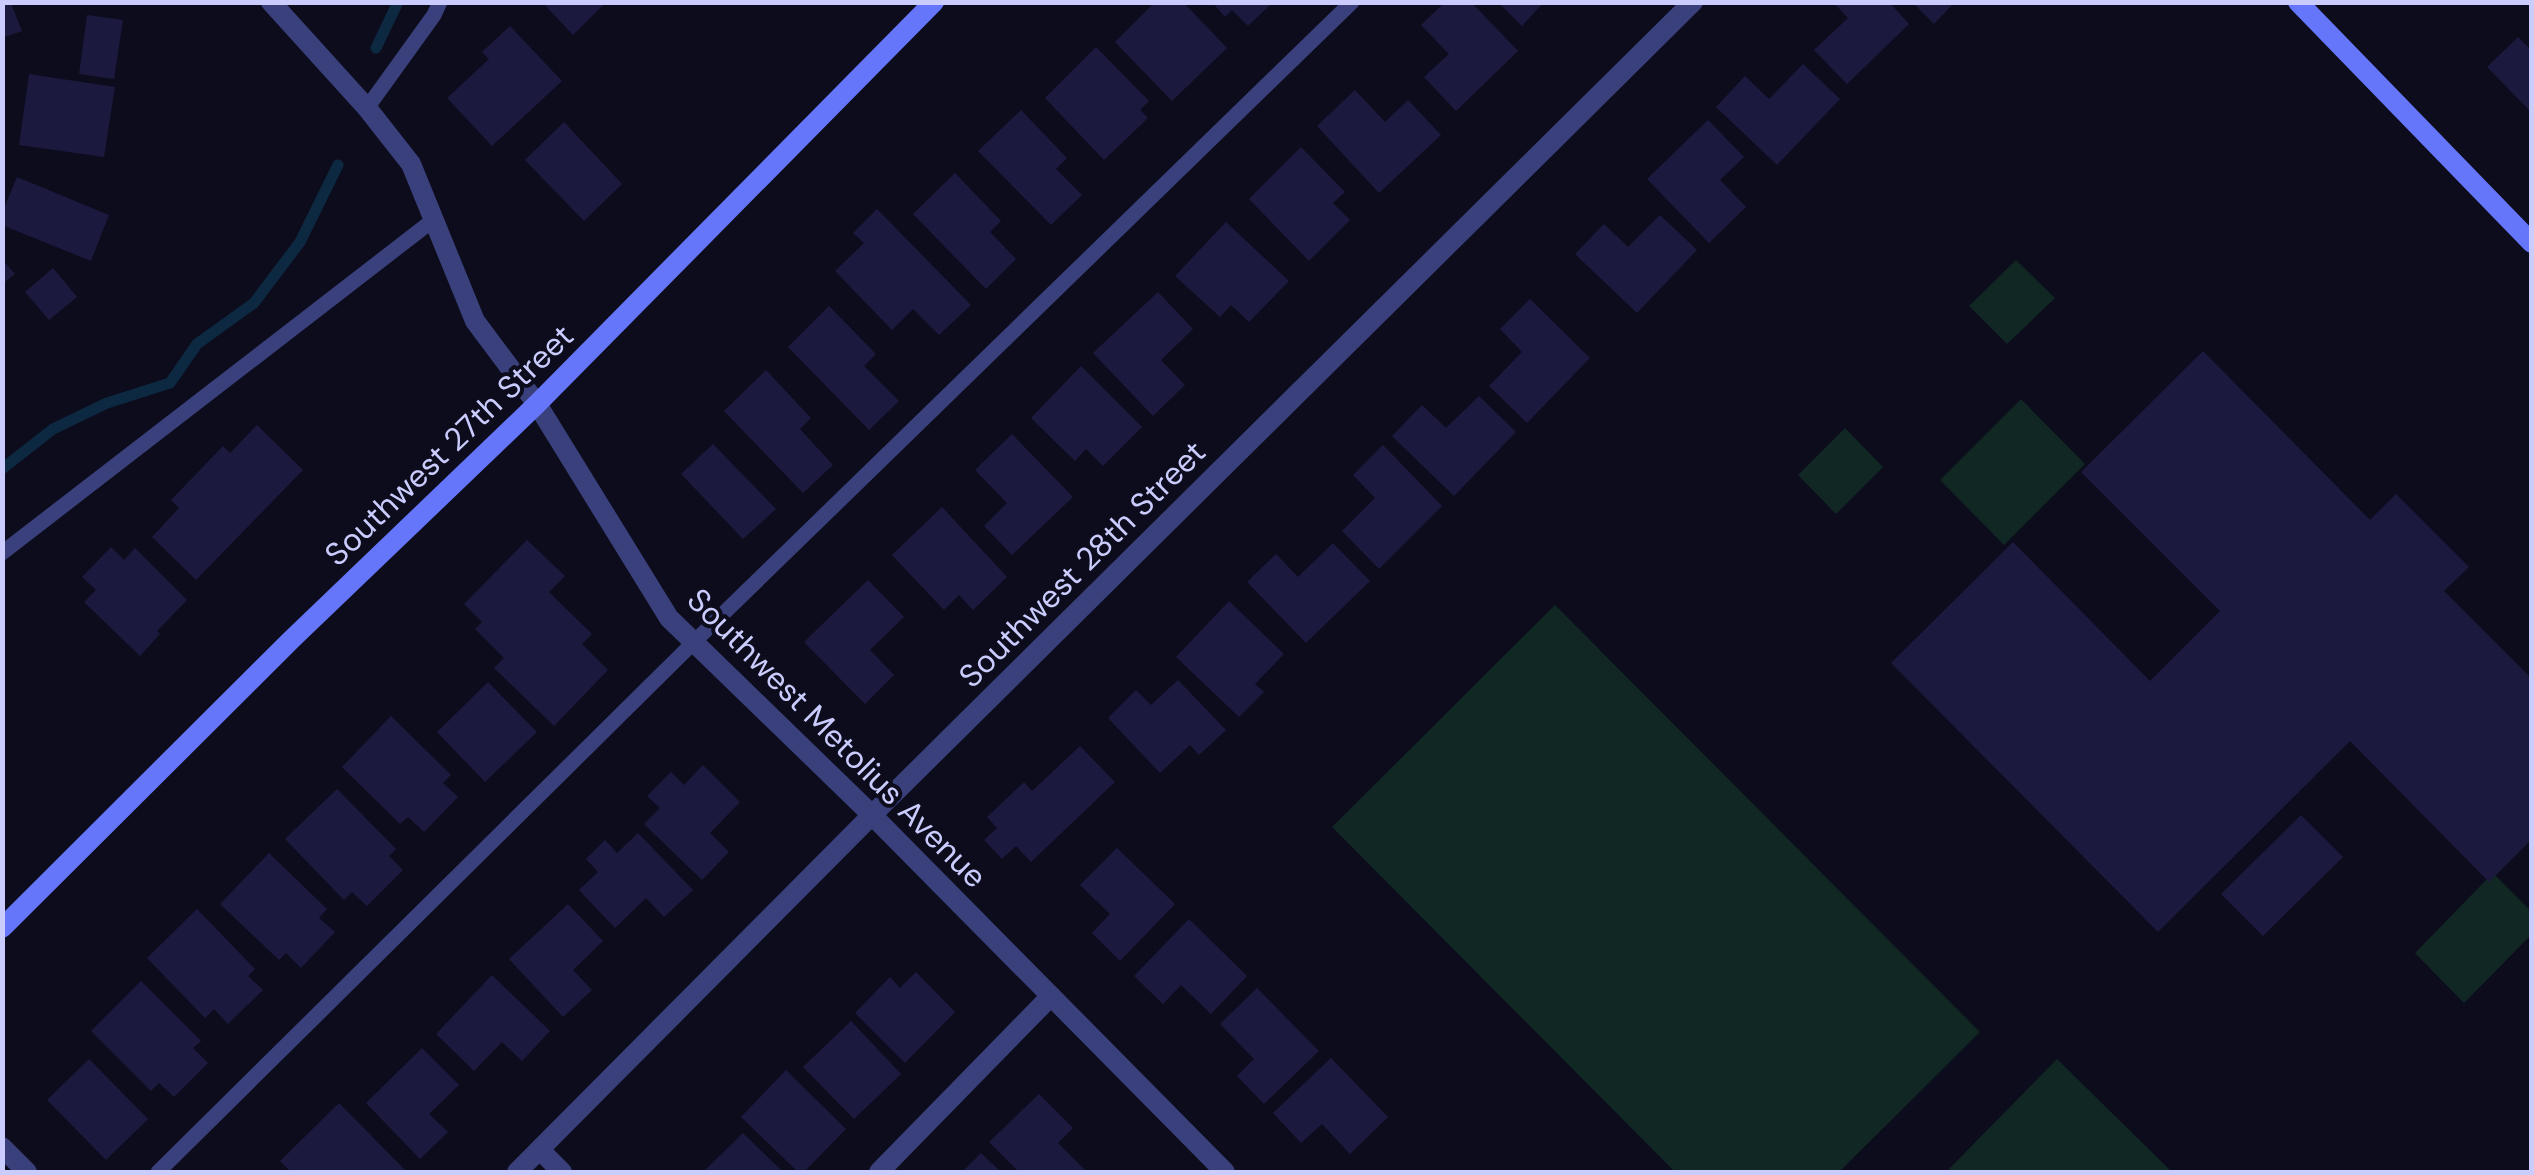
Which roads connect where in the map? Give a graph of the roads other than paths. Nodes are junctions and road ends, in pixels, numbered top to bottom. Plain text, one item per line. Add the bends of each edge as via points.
1 (271, 2) edge
2 (440, 2) edge
3 (934, 2) edge
4 (1352, 2) edge
5 (1692, 2) edge
6 (2298, 2) edge
7 (368, 108) junction
8 (432, 221) junction
9 (2532, 243) edge
10 (537, 404) junction
11 (2, 553) edge
12 (694, 642) junction
13 (872, 815) junction
14 (2, 928) edge
15 (1051, 996) junction
16 (2, 1147) edge
17 (540, 1150) junction
18 (28, 1172) edge
19 (158, 1172) edge
20 (517, 1172) edge
21 (562, 1172) edge
22 (878, 1172) edge
23 (1225, 1172) edge

1 - 7 street, Southwest Metolius Avenue
2 - 7 lane
3 - 10 main road, Southwest 27th Street
4 - 12 lane
5 - 13 street, Southwest 28th Street
6 - 9 main road
7 - 8 street, Southwest Metolius Avenue via 411,164
8 - 10 street, Southwest Metolius Avenue via 475,321
8 - 11 lane
10 - 12 street, Southwest Metolius Avenue via 669,618
10 - 14 main road, Southwest 27th Street
12 - 13 street, Southwest Metolius Avenue
12 - 19 lane
13 - 15 street, Southwest Metolius Avenue
13 - 17 street, Southwest 28th Street
15 - 22 street
15 - 23 street, Southwest Metolius Avenue
16 - 18 street
17 - 20 street, Southwest 28th Street
17 - 21 street

